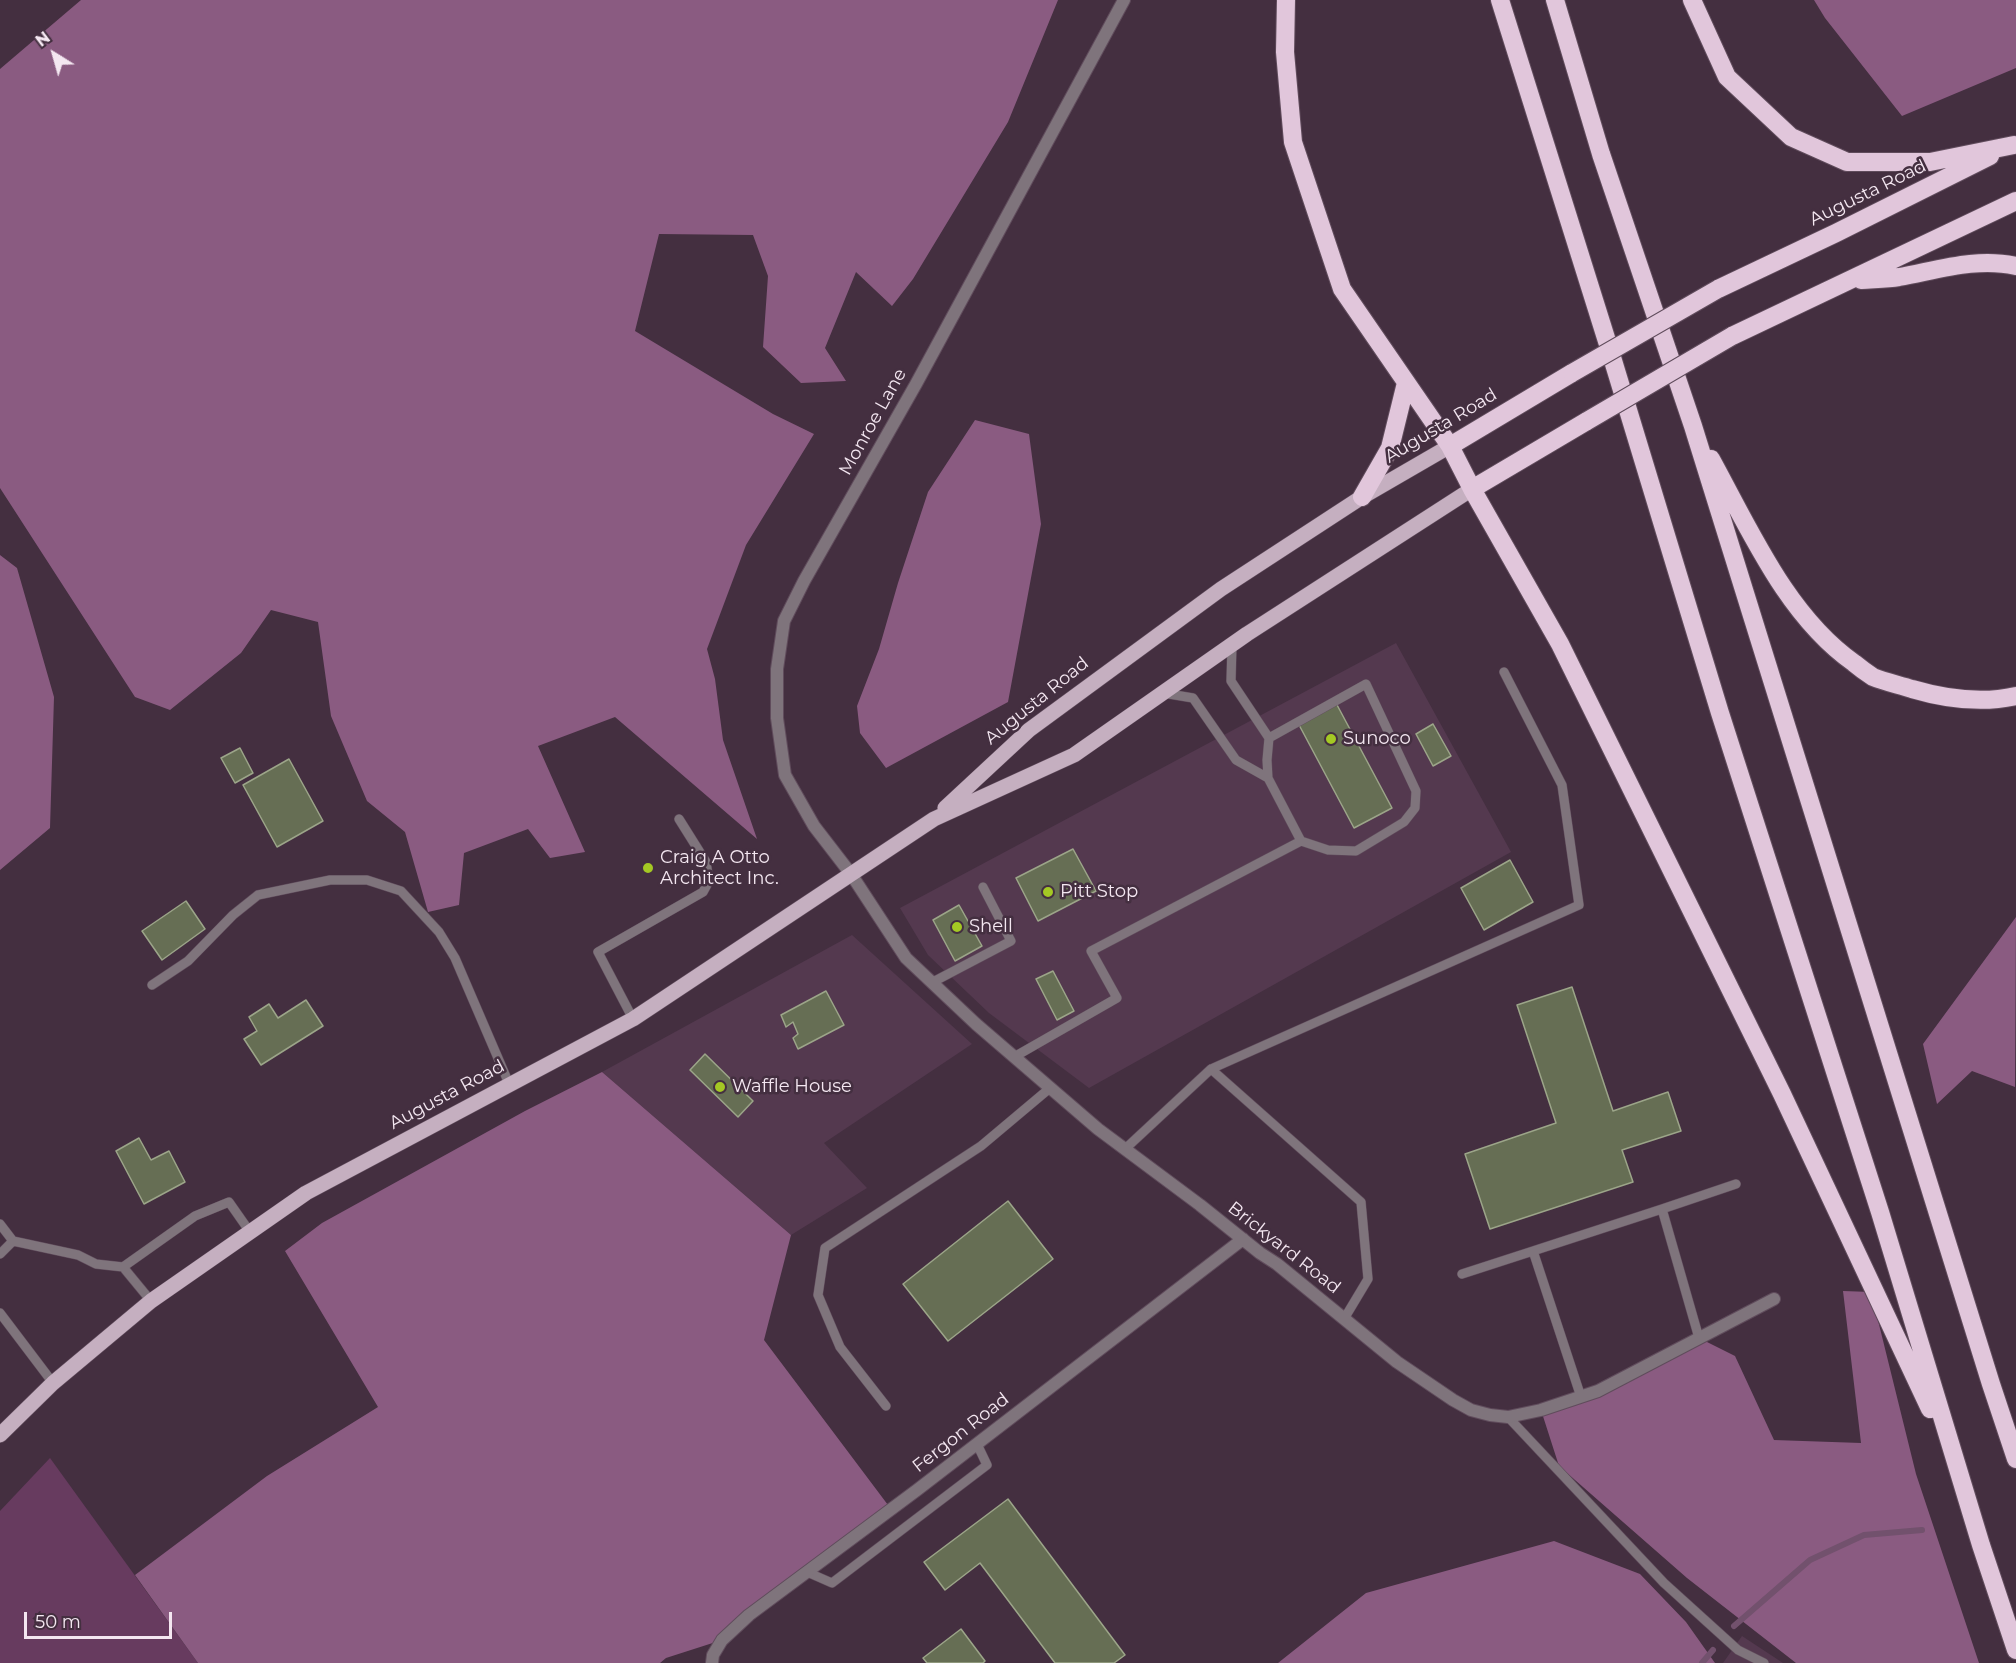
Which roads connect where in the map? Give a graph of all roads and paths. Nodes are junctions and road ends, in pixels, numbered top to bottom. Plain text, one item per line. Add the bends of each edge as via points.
1 (1124, 0) edge
2 (1286, 0) edge
3 (1500, 0) edge
4 (1555, 0) edge
5 (1692, 0) edge
6 (2015, 144) edge
7 (2016, 201) edge
8 (2016, 266) edge
9 (1850, 281) junction
10 (1406, 383) junction
11 (1693, 426) junction
12 (1450, 446) junction
13 (1472, 489) junction
14 (1362, 497) junction
15 (1232, 645) junction
16 (1504, 672) dead end
17 (1163, 693) junction
18 (2016, 696) edge
19 (1269, 738) junction
20 (1268, 778) junction
21 (679, 819) dead end
22 (934, 819) junction
23 (1301, 841) junction
24 (851, 874) junction
25 (983, 887) dead end
26 (931, 983) junction
27 (152, 986) dead end
28 (633, 1019) junction
29 (1014, 1057) junction
30 (1211, 1069) junction
31 (510, 1086) junction
32 (1050, 1088) junction
33 (1125, 1149) junction
34 (1736, 1184) dead end
35 (1662, 1209) junction
36 (0, 1224) edge
37 (250, 1232) junction
38 (1243, 1239) junction
39 (13, 1241) junction
40 (1533, 1251) junction
41 (0, 1254) edge
42 (123, 1267) junction
43 (1462, 1274) dead end
44 (1774, 1299) dead end
45 (151, 1302) junction
46 (0, 1313) edge
47 (1344, 1319) junction
48 (1699, 1338) junction
49 (53, 1383) junction
50 (1581, 1396) junction
51 (886, 1406) dead end
52 (1508, 1417) junction
53 (0, 1435) edge
54 (977, 1444) junction
55 (2016, 1458) edge
56 (1959, 1470) junction
57 (807, 1572) junction
58 (2016, 1650) edge
59 (1746, 1658) edge
60 (712, 1663) edge
61 (1764, 1663) edge

1 - 24 street, Monroe Lane via 784,621 777,669 777,718 785,775 814,826
2 - 10 highway via 1285,52 1293,142 1314,211 1342,289
3 - 56 highway
4 - 11 highway via 1601,154
5 - 6 highway via 1727,76 1791,137 1847,162 1930,162
6 - 12 highway, Augusta Road, bridge via 1718,289
7 - 9 highway, Augusta Road
8 - 9 highway via 1974,263
9 - 13 highway, Augusta Road, bridge via 1732,336
10 - 12 highway
10 - 14 highway via 1390,448
11 - 18 highway via 1796,606 1840,654 1873,677 1925,693 1968,701
11 - 55 highway
12 - 13 highway
12 - 14 main road, Augusta Road
13 - 15 main road, Augusta Road
13 - 56 highway via 1560,644 1782,1094
14 - 22 main road, Augusta Road via 1221,589 1029,730
15 - 17 main road, Augusta Road
15 - 19 lane via 1231,681
16 - 30 lane via 1562,784 1579,905
17 - 20 lane via 1193,698 1236,760
17 - 22 main road, Augusta Road via 1074,755
19 - 20 lane
19 - 23 lane via 1366,684 1416,790 1415,808 1404,822 1356,851 1328,850
20 - 23 lane
21 - 28 lane via 706,862 709,881 703,892 598,952
22 - 24 main road, Augusta Road
23 - 29 lane via 1091,951 1117,998
24 - 26 street, Brickyard Road via 906,957
24 - 28 main road, Augusta Road
25 - 26 lane via 1011,941
26 - 29 street, Brickyard Road
27 - 31 lane via 188,961 258,895 330,880 367,880 401,891 439,932 456,958
28 - 31 main road, Augusta Road
29 - 32 street, Brickyard Road
30 - 33 lane
30 - 47 lane via 1361,1202 1368,1280
31 - 37 main road, Augusta Road via 306,1194
32 - 33 street, Brickyard Road
32 - 51 lane via 981,1146 825,1248 818,1295 840,1347
33 - 38 street, Brickyard Road
34 - 35 lane
35 - 40 lane
35 - 48 lane
36 - 39 lane
37 - 42 lane via 230,1202 195,1216
37 - 45 main road, Augusta Road
38 - 47 street, Brickyard Road
38 - 54 street, Fergon Road
39 - 41 lane
39 - 42 lane via 78,1255 96,1264
40 - 43 lane
40 - 50 lane
42 - 45 lane
44 - 48 street, Brickyard Road
45 - 49 main road, Augusta Road
46 - 49 lane
47 - 52 street, Brickyard Road via 1453,1400 1471,1410
48 - 50 street, Brickyard Road via 1598,1391
49 - 53 main road, Augusta Road
50 - 52 street, Brickyard Road
52 - 59 lane via 1665,1583
54 - 57 street, Fergon Road
54 - 57 lane via 987,1465 832,1583
56 - 58 highway
57 - 60 street, Fergon Road via 722,1640
59 - 61 lane

